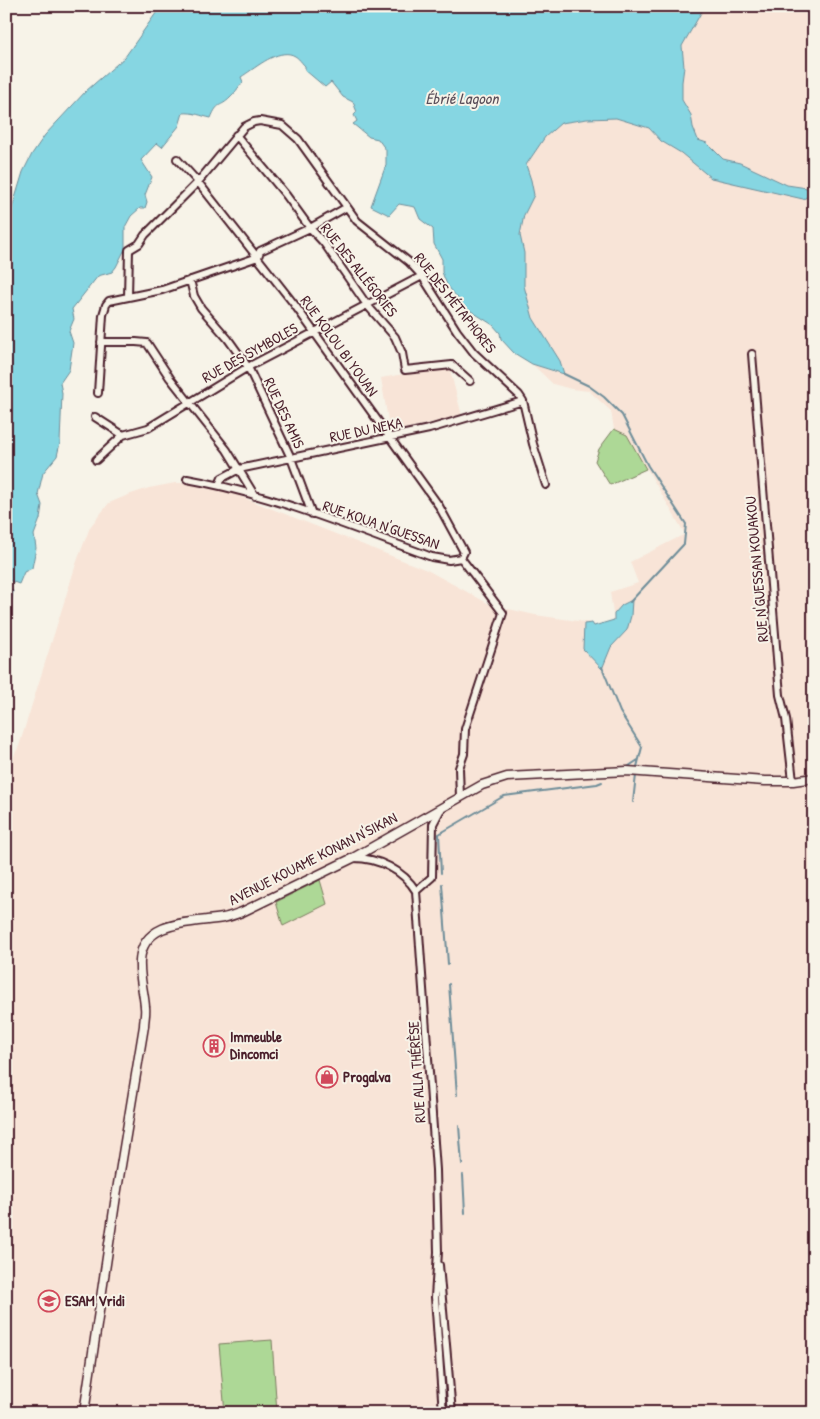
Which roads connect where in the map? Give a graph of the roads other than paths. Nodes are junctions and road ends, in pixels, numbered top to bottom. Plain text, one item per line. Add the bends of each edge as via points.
1 (236, 135) junction
2 (177, 160) dead end
3 (198, 182) junction
4 (347, 207) junction
5 (310, 228) junction
6 (258, 257) junction
7 (422, 276) junction
8 (190, 280) junction
9 (128, 297) junction
10 (367, 305) junction
11 (314, 332) junction
12 (101, 342) junction
13 (752, 354) dead end
14 (248, 367) junction
15 (470, 381) dead end
16 (98, 394) dead end
17 (523, 401) junction
18 (189, 402) junction
19 (95, 418) dead end
20 (123, 435) junction
21 (390, 437) junction
22 (291, 458) junction
23 (96, 460) dead end
24 (239, 469) junction
25 (187, 479) dead end
26 (219, 485) junction
27 (546, 485) dead end
28 (255, 496) junction
29 (312, 514) junction
30 (462, 558) junction
31 (814, 778) edge
32 (793, 781) junction
33 (460, 797) junction
34 (441, 809) junction
35 (353, 858) junction
36 (416, 891) junction
37 (438, 1252) junction
38 (84, 1413) edge
39 (443, 1413) edge
40 (452, 1413) edge

1 - 3 street, RUE DES MÉTAPHORES
1 - 4 street, RUE DES MÉTAPHORES via 254,122 282,125 298,139
1 - 5 street, RUE DES ALLÉGORIES
2 - 3 street, RUE KOLOU BI YOUAN
3 - 6 street, RUE KOLOU BI YOUAN
3 - 9 street, RUE DES MÉTAPHORES via 141,242 129,250
4 - 5 street
4 - 7 street, RUE DES MÉTAPHORES via 357,221
5 - 6 street via 260,251
5 - 10 street, RUE DES ALLÉGORIES
6 - 8 street
6 - 11 street, RUE KOLOU BI YOUAN
7 - 10 street, RUE DES SYMBOLES
7 - 17 street, RUE DES MÉTAPHORES via 474,353
8 - 9 street
8 - 14 street, RUE DES AMIS via 201,308
9 - 12 street via 109,301 106,305
10 - 11 street, RUE DES SYMBOLES
10 - 15 street, RUE DES ALLÉGORIES via 394,337 402,353 405,370 452,365
11 - 14 street, RUE DES SYMBOLES
11 - 21 street, RUE KOLOU BI YOUAN
12 - 16 street
12 - 18 street via 148,343
13 - 32 street, RUE N'GUESSAN KOUAKOU via 780,695
14 - 18 street, RUE DES SYMBOLES
14 - 22 street, RUE DES AMIS
17 - 21 street, RUE DU NEKA
17 - 27 street
18 - 20 street, RUE DES SYMBOLES via 148,428
18 - 24 street
19 - 20 street
20 - 23 street, RUE DES SYMBOLES
21 - 22 street, RUE DU NEKA
21 - 30 street, RUE KOLOU BI YOUAN via 452,528 464,552
22 - 24 street, RUE DU NEKA
22 - 29 street, RUE DES AMIS
24 - 26 street, RUE DU NEKA via 224,476
24 - 28 street
25 - 26 street, RUE KOUA N'GUESSAN
26 - 28 street, RUE KOUA N'GUESSAN
28 - 29 street, RUE KOUA N'GUESSAN
29 - 30 street, RUE KOUA N'GUESSAN via 432,557
30 - 33 street via 503,612 465,729 464,754 459,768
31 - 32 street, AVENUE KOUAME KONAN N'SIKAN
32 - 33 street, AVENUE KOUAME KONAN N'SIKAN via 627,771 569,773 506,777
33 - 34 street, AVENUE KOUAME KONAN N'SIKAN
34 - 35 street, AVENUE KOUAME KONAN N'SIKAN
34 - 36 street via 433,824 432,877
35 - 36 street via 373,860 396,870
35 - 38 street, AVENUE KOUAME KONAN N'SIKAN via 242,912 168,926 148,939 140,959 144,1026
36 - 37 street, RUE ALLA THÉRÈSE via 433,1110
37 - 39 street, RUE ALLA THÉRÈSE via 435,1297
37 - 40 street, RUE ALLA THÉRÈSE

